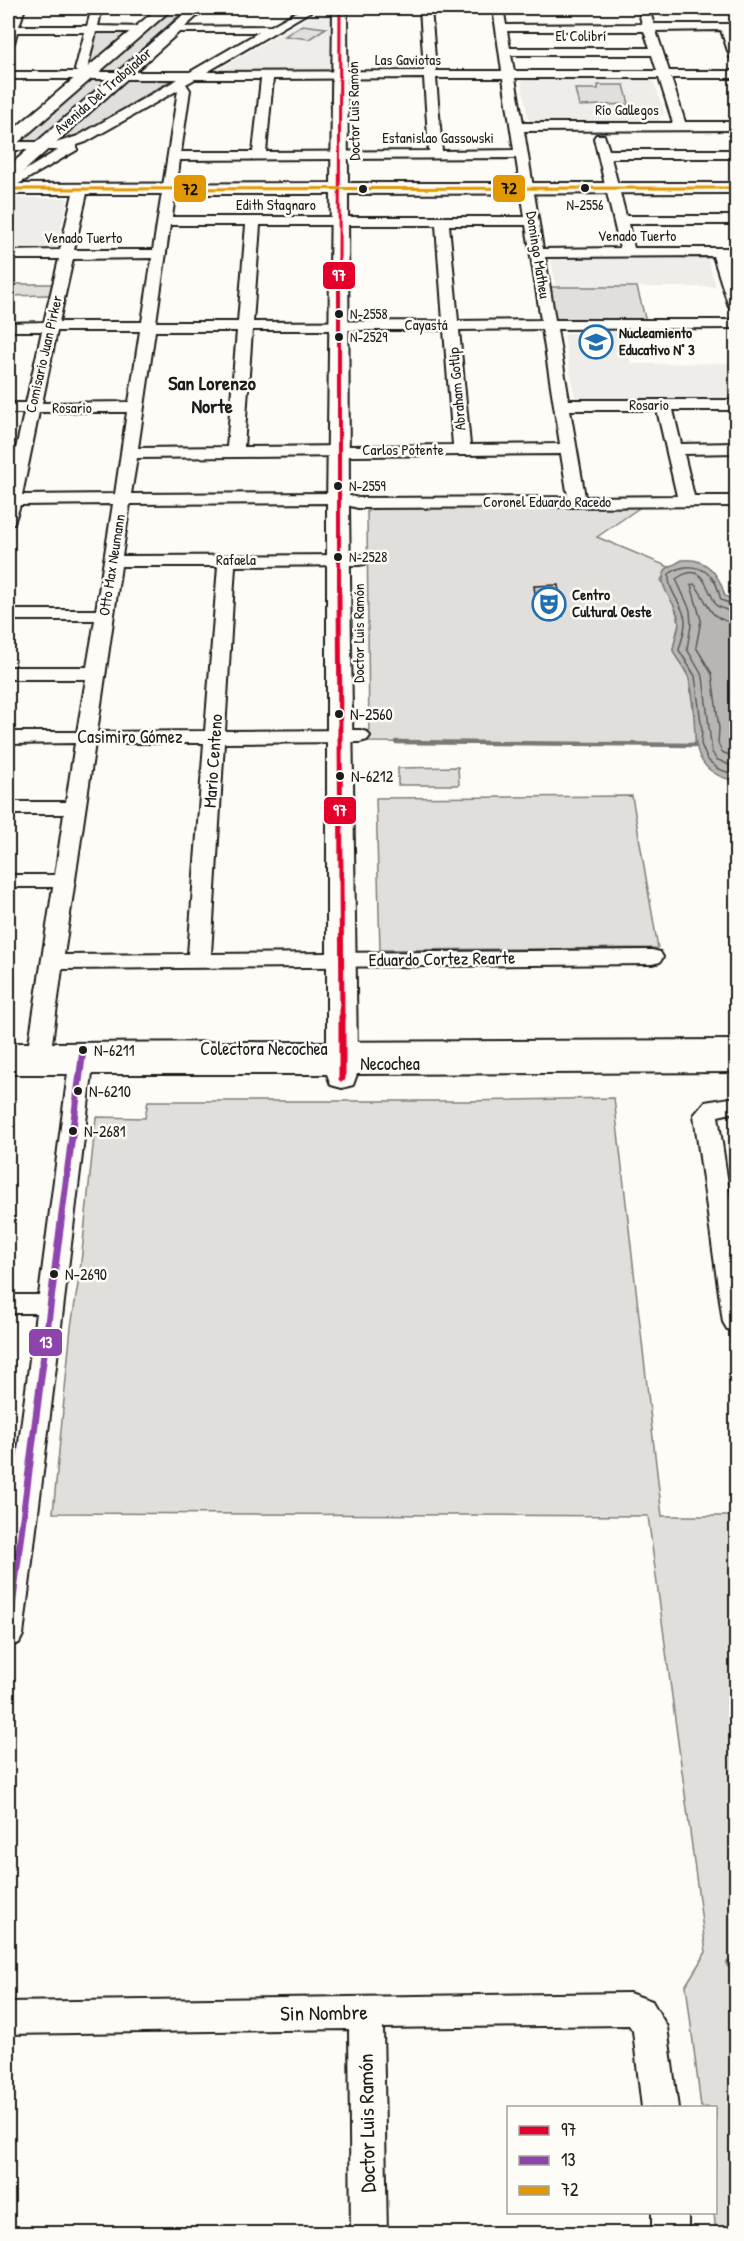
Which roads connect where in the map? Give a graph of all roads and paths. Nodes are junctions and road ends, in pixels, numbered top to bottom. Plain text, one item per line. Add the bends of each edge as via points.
1 (20, 8) edge
2 (97, 8) edge
3 (166, 8) edge
4 (199, 8) edge
5 (310, 8) edge
6 (340, 8) edge
7 (353, 8) edge
8 (424, 8) edge
9 (498, 8) edge
10 (643, 8) edge
11 (650, 27) junction
12 (731, 27) edge
13 (502, 28) junction
14 (10, 29) edge
15 (91, 29) junction
16 (140, 29) junction
17 (174, 29) junction
18 (273, 29) junction
19 (8, 43) edge
20 (657, 51) junction
21 (505, 52) junction
22 (736, 57) edge
23 (664, 74) junction
24 (736, 74) edge
25 (267, 75) junction
26 (347, 75) junction
27 (430, 75) junction
28 (509, 75) junction
29 (8, 76) edge
30 (86, 76) junction
31 (120, 76) junction
32 (185, 79) junction
33 (598, 126) junction
34 (680, 126) junction
35 (736, 126) edge
36 (517, 127) junction
37 (15, 129) edge
38 (8, 144) edge
39 (47, 150) junction
40 (436, 154) junction
41 (522, 154) junction
42 (604, 154) junction
43 (736, 154) edge
44 (259, 155) junction
45 (347, 155) junction
46 (174, 156) junction
47 (8, 184) edge
48 (736, 185) edge
49 (527, 186) junction
50 (612, 186) junction
51 (169, 187) junction
52 (347, 187) junction
53 (81, 189) junction
54 (620, 220) junction
55 (736, 220) edge
56 (164, 221) junction
57 (253, 221) junction
58 (347, 221) junction
59 (442, 221) junction
60 (532, 221) junction
61 (719, 252) junction
62 (736, 252) edge
63 (537, 253) junction
64 (628, 253) junction
65 (159, 254) junction
66 (8, 255) edge
67 (66, 255) junction
68 (736, 307) edge
69 (549, 324) junction
70 (736, 324) edge
71 (348, 325) junction
72 (451, 325) junction
73 (50, 326) junction
74 (148, 326) junction
75 (245, 326) junction
76 (8, 327) edge
77 (562, 405) junction
78 (664, 405) junction
79 (736, 405) edge
80 (136, 407) junction
81 (8, 408) edge
82 (32, 408) junction
83 (674, 448) junction
84 (736, 448) edge
85 (569, 449) junction
86 (462, 450) junction
87 (348, 451) junction
88 (15, 452) edge
89 (235, 452) junction
90 (129, 453) junction
91 (350, 492) junction
92 (687, 501) junction
93 (736, 501) edge
94 (577, 502) junction
95 (121, 504) junction
96 (9, 508) edge
97 (227, 560) junction
98 (349, 560) junction
99 (113, 561) junction
100 (8, 615) edge
101 (105, 615) junction
102 (8, 673) edge
103 (96, 673) junction
104 (350, 736) junction
105 (86, 737) junction
106 (215, 737) junction
107 (8, 738) edge
108 (8, 808) edge
109 (75, 808) junction
110 (8, 881) edge
111 (64, 881) junction
112 (652, 957) dead end
113 (351, 960) junction
114 (199, 961) junction
115 (52, 962) junction
116 (736, 1047) edge
117 (8, 1050) edge
118 (39, 1050) junction
119 (736, 1063) edge
120 (81, 1064) junction
121 (352, 1064) junction
122 (8, 1065) edge
123 (736, 1077) edge
124 (8, 1079) edge
125 (736, 1105) edge
126 (50, 1304) junction
127 (735, 1304) edge
128 (8, 1305) edge
129 (8, 1635) edge
130 (366, 2012) junction
131 (8, 2018) edge
132 (660, 2106) edge
133 (670, 2214) edge
134 (369, 2234) edge
135 (670, 2234) edge

1 - 14 street
2 - 15 street
3 - 16 main road, Avenida Del Trabajador
4 - 17 main road, Avenida Del Trabajador
5 - 18 street
6 - 26 main road, Doctor Luis Ramón
7 - 26 main road, Doctor Luis Ramón
8 - 27 street
9 - 13 street, Domingo Matheu
10 - 11 street
11 - 12 street, El Colibrí
11 - 13 street, El Colibrí
11 - 20 street
12 - 22 street
13 - 21 street, Domingo Matheu
14 - 15 street
14 - 19 street
15 - 16 street
15 - 30 street via 81,70
16 - 30 main road, Avenida Del Trabajador
17 - 18 street
17 - 31 main road, Avenida Del Trabajador
18 - 32 street
20 - 21 street, El Colibrí
20 - 23 street
21 - 28 street, Domingo Matheu
23 - 24 street, Las Gaviotas
23 - 28 street, Las Gaviotas
23 - 34 street
25 - 26 street, Las Gaviotas
25 - 32 street, Las Gaviotas
25 - 44 street
26 - 27 street, Las Gaviotas
26 - 45 main road, Doctor Luis Ramón
27 - 28 street, Las Gaviotas
27 - 40 street
28 - 36 street, Domingo Matheu
29 - 30 street, Las Gaviotas
30 - 31 street, Las Gaviotas
30 - 37 main road, Avenida Del Trabajador
31 - 32 street, Las Gaviotas
31 - 39 main road, Avenida Del Trabajador
32 - 39 street via 82,139
32 - 46 street, Otto Max Neumann
33 - 34 street, Río Gallegos
33 - 36 street, Río Gallegos
33 - 42 street
34 - 35 street, Río Gallegos
36 - 41 street, Domingo Matheu
37 - 38 main road, Avenida Del Trabajador
38 - 39 street
39 - 47 main road, Avenida Del Trabajador
40 - 41 street, Estanislao Gassowski
40 - 45 street, Estanislao Gassowski
41 - 49 street, Domingo Matheu
42 - 43 street
42 - 50 street
44 - 45 street, Estanislao Gassowski
44 - 46 street, Estanislao Gassowski
45 - 52 main road, Doctor Luis Ramón
46 - 51 street, Otto Max Neumann
47 - 51 main road
47 - 53 main road
48 - 50 main road
49 - 50 main road
49 - 52 main road
49 - 60 street, Domingo Matheu
50 - 54 street
51 - 52 main road
51 - 53 main road
51 - 56 street, Otto Max Neumann
52 - 58 main road, Doctor Luis Ramón
53 - 67 street, Comisario Juan Pirker
54 - 55 street
54 - 64 street
56 - 57 street, Edith Stagnaro
56 - 65 street, Otto Max Neumann
57 - 58 street, Edith Stagnaro
57 - 75 street
58 - 59 street, Edith Stagnaro
58 - 71 main road, Doctor Luis Ramón
59 - 60 street, Edith Stagnaro
59 - 72 street, Abraham Gotlip
60 - 63 street, Domingo Matheu
61 - 62 street, Venado Tuerto
61 - 64 street, Venado Tuerto
61 - 68 street
63 - 64 street, Venado Tuerto
63 - 69 street, Domingo Matheu
65 - 67 street, Venado Tuerto
65 - 74 street, Otto Max Neumann
66 - 67 street, Venado Tuerto
67 - 73 street, Comisario Juan Pirker
69 - 70 street, Cayastá
69 - 72 street, Cayastá
69 - 77 street, Domingo Matheu
71 - 72 street, Cayastá
71 - 75 street, Cayastá
71 - 87 main road, Doctor Luis Ramón
72 - 86 street, Abraham Gotlip
73 - 74 street, Cayastá
73 - 76 street, Cayastá
73 - 82 street, Comisario Juan Pirker
74 - 75 street, Cayastá
74 - 80 street, Otto Max Neumann
75 - 89 street
77 - 78 street, Rosario
77 - 85 street, Domingo Matheu
78 - 79 street, Rosario
78 - 83 street
80 - 82 street, Rosario
80 - 90 street, Otto Max Neumann
81 - 82 street, Rosario
82 - 88 street, Comisario Juan Pirker
83 - 84 street
83 - 92 street
85 - 86 street, Carlos Potente
85 - 94 street, Domingo Matheu
86 - 87 street, Carlos Potente
87 - 89 street, Carlos Potente
87 - 91 main road, Doctor Luis Ramón
87 - 91 main road, Doctor Luis Ramón
88 - 96 street, Comisario Juan Pirker
89 - 90 street, Carlos Potente
90 - 95 street, Otto Max Neumann
91 - 94 street, Coronel Eduardo Racedo
91 - 95 street, Coronel Eduardo Racedo
91 - 98 main road, Doctor Luis Ramón
92 - 93 street, Coronel Eduardo Racedo
92 - 94 street, Coronel Eduardo Racedo
95 - 96 street, Coronel Eduardo Racedo
95 - 99 street, Otto Max Neumann
97 - 98 street, Rafaela
97 - 99 street, Rafaela
97 - 106 street, Mario Centeno
98 - 104 main road, Doctor Luis Ramón
99 - 101 street, Otto Max Neumann
100 - 101 street
101 - 103 street, Otto Max Neumann
102 - 103 street
103 - 105 street, Otto Max Neumann
104 - 106 street, Casimiro Gómez
104 - 113 main road, Doctor Luis Ramón
105 - 106 street, Casimiro Gómez
105 - 107 street, Casimiro Gómez
105 - 109 street, Otto Max Neumann
106 - 114 street, Mario Centeno
108 - 109 street
109 - 111 street, Otto Max Neumann
110 - 111 street
111 - 115 street, Otto Max Neumann
112 - 113 street, Eduardo Cortez Rearte
113 - 114 street, Eduardo Cortez Rearte
113 - 121 main road, Doctor Luis Ramón
114 - 115 street, Eduardo Cortez Rearte
115 - 118 street, Otto Max Neumann
116 - 121 street
117 - 118 street
118 - 120 street
119 - 121 main road, Necochea
120 - 121 main road, Necochea
120 - 122 main road, Necochea
120 - 124 main road, Necochea
120 - 126 street
121 - 123 main road, Necochea
125 - 127 street via 709,1108 706,1118
126 - 128 street
126 - 129 street
130 - 131 street, Sin Nombre
130 - 132 street, Sin Nombre via 616,2008 640,2012 652,2037
130 - 134 street, Doctor Luis Ramón
133 - 135 street

